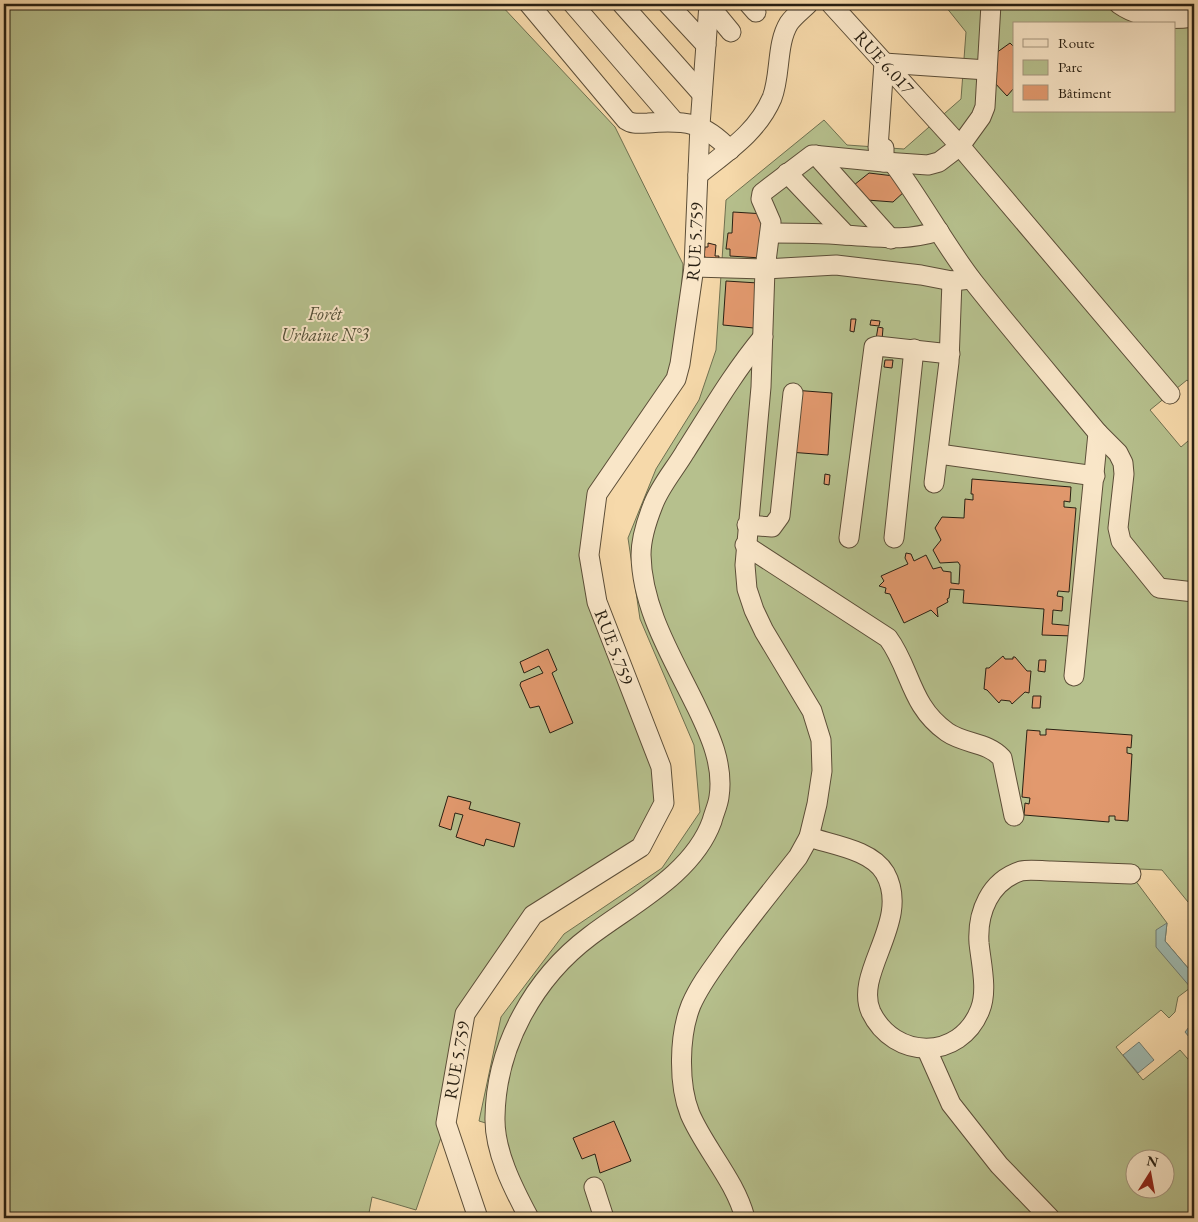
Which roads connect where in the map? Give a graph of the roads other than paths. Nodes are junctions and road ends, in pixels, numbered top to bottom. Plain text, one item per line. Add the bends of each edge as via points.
1 (529, 4) edge
2 (573, 4) edge
3 (622, 4) edge
4 (668, 4) edge
5 (709, 4) edge
6 (808, 4) edge
7 (832, 4) edge
8 (991, 4) edge
9 (1119, 4) edge
10 (1194, 18) edge
11 (731, 32) dead end
12 (706, 45) junction
13 (884, 62) junction
14 (987, 70) junction
15 (702, 94) junction
16 (674, 121) junction
17 (700, 125) junction
18 (960, 146) junction
19 (730, 150) junction
20 (816, 155) junction
21 (885, 155) junction
22 (787, 173) junction
23 (698, 175) junction
24 (939, 231) junction
25 (770, 233) junction
26 (846, 235) junction
27 (892, 239) junction
28 (694, 267) junction
29 (765, 269) junction
30 (971, 279) junction
31 (952, 281) junction
32 (763, 337) junction
33 (914, 348) junction
34 (950, 354) junction
35 (793, 392) dead end
36 (1170, 394) dead end
37 (1098, 433) junction
38 (939, 454) junction
39 (1095, 476) junction
40 (934, 483) dead end
41 (747, 525) junction
42 (849, 538) dead end
43 (894, 538) dead end
44 (745, 545) junction
45 (1194, 592) edge
46 (1074, 676) dead end
47 (1014, 816) dead end
48 (809, 837) junction
49 (1131, 874) dead end
50 (926, 1050) junction
51 (594, 1187) dead end
52 (478, 1218) edge
53 (529, 1218) edge
54 (604, 1218) edge
55 (745, 1218) edge
56 (1050, 1218) edge

1 - 16 lane via 626,120 635,124
2 - 16 lane
3 - 15 lane
4 - 12 lane
5 - 11 lane
5 - 12 lane, RUE 5.759
6 - 19 lane via 789,24 777,80 764,114
7 - 13 lane, RUE 6.017
8 - 14 lane
9 - 10 lane via 1144,15
12 - 15 lane, RUE 5.759
13 - 14 lane
13 - 18 lane, RUE 6.017
13 - 21 lane
14 - 18 lane via 984,112
15 - 17 lane, RUE 5.759
16 - 17 lane
17 - 19 lane
17 - 23 lane, RUE 5.759
18 - 21 lane via 939,162 928,165
18 - 36 lane, RUE 6.017
19 - 23 lane
20 - 21 lane
20 - 22 lane via 807,157
20 - 27 lane
21 - 24 lane via 908,183
22 - 25 lane via 761,196 769,215
22 - 26 lane
23 - 28 lane, RUE 5.759
24 - 27 lane via 915,238
24 - 30 lane
25 - 26 lane
25 - 29 lane
26 - 27 lane
28 - 29 lane
28 - 52 lane, RUE 5.759 via 676,379 597,494 589,555 597,602 661,767 664,803 641,847 533,915 465,1014 446,1123
29 - 31 lane via 836,265
29 - 32 lane
30 - 31 lane
30 - 37 lane
31 - 34 lane
32 - 41 lane
32 - 53 lane via 743,361 653,502 641,552 643,578 653,616 713,742 720,775 719,797 710,825 694,852 670,877 586,938 544,979 522,1014 504,1065 495,1118 509,1178
33 - 34 lane
33 - 42 lane via 877,346 872,351
33 - 43 lane
34 - 38 lane
35 - 41 lane via 780,516 772,527
37 - 39 lane
37 - 45 lane via 1118,453 1123,463 1118,528 1121,541 1159,588
38 - 39 lane
38 - 40 lane
39 - 46 lane
41 - 44 lane
44 - 47 lane via 888,638 924,710 946,732 989,748 1002,758
44 - 48 lane via 747,589 754,610 812,711 820,740 822,771
48 - 50 lane via 867,856 885,872 892,886 893,905 870,981 870,1011 882,1028 902,1043
48 - 55 lane via 798,857 703,981 690,1007 685,1033 681,1065 683,1093 691,1115
49 - 50 lane via 1023,870 998,884 987,898 978,928 983,992 980,1012 958,1038
50 - 56 lane via 951,1104 999,1165
51 - 54 lane

